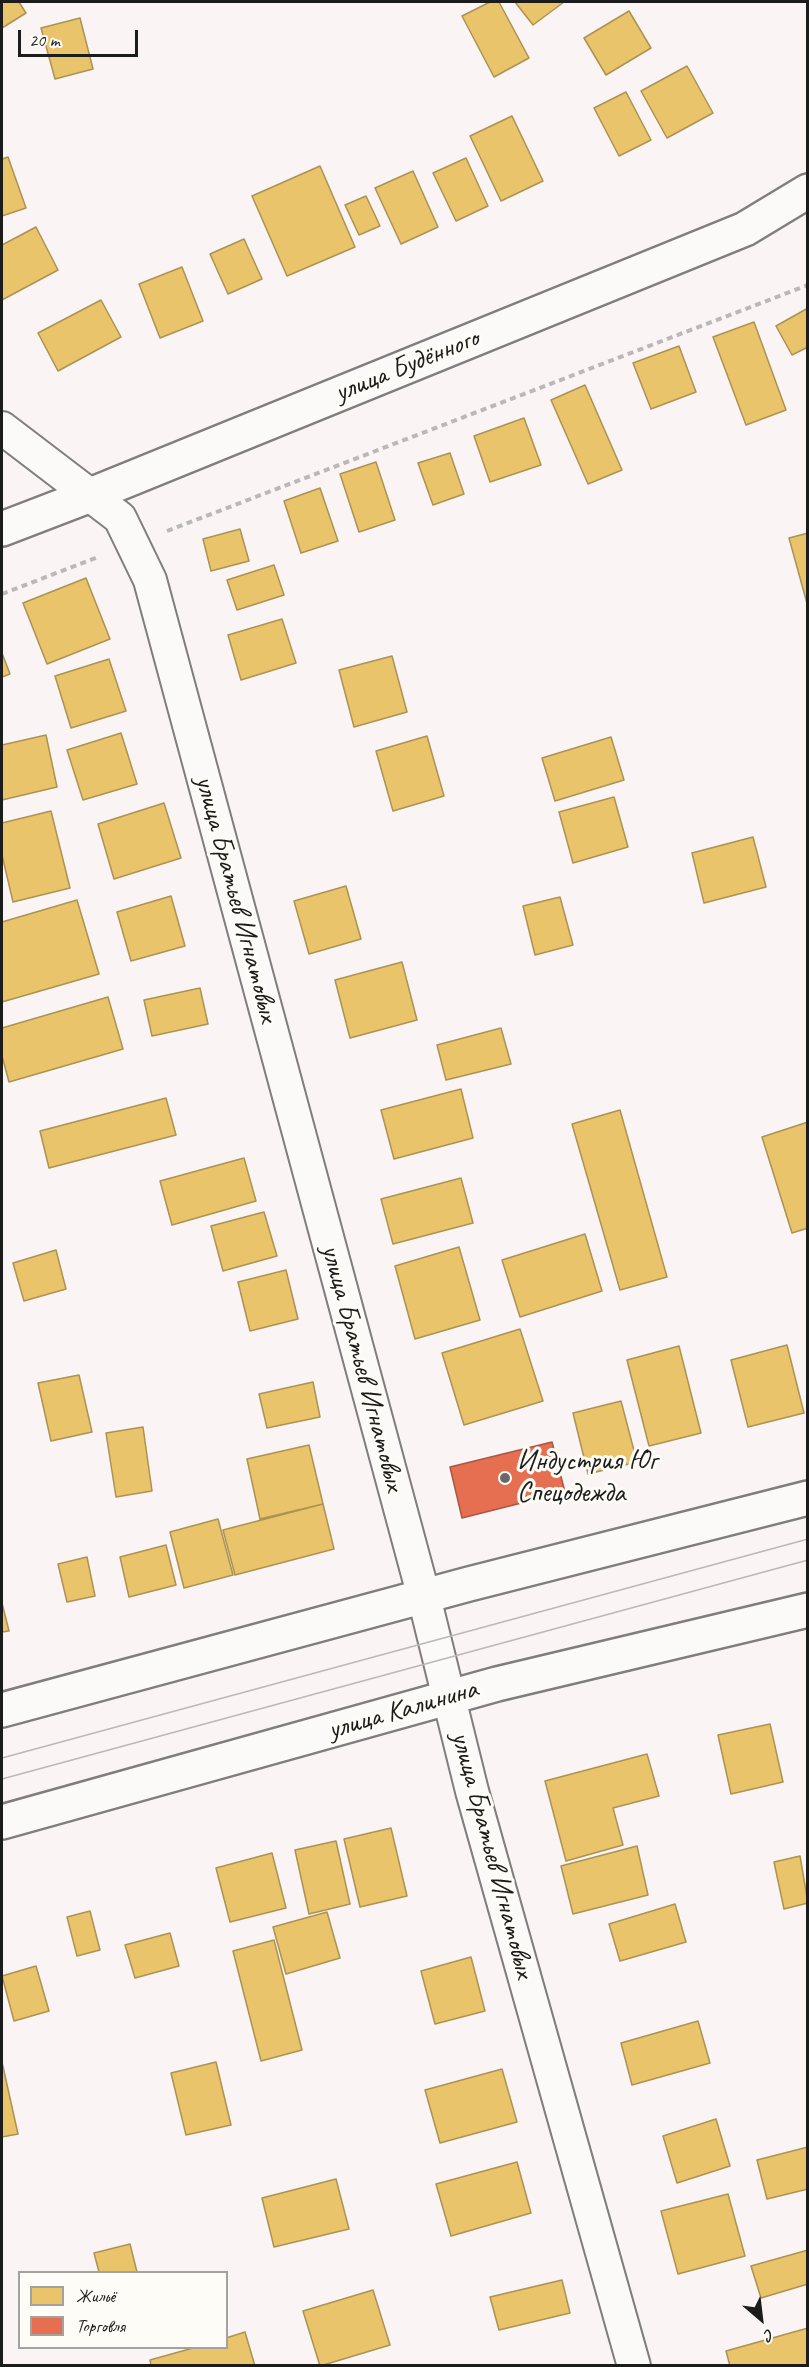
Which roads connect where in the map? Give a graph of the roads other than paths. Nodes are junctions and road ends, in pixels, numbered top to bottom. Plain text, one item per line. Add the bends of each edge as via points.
1 (807, 191) edge
2 (807, 214) edge
3 (745, 228) junction
4 (2, 428) edge
5 (88, 496) junction
6 (2, 529) edge
7 (807, 1498) edge
8 (424, 1597) junction
9 (807, 1610) edge
10 (450, 1696) junction
11 (2, 1710) edge
12 (2, 1822) edge
13 (634, 2366) edge

1 - 3 street, улица Будённого
2 - 3 street
3 - 5 street, улица Будённого
4 - 5 street, улица Братьев Игнатовых
5 - 6 street, улица Будённого
5 - 8 street, улица Братьев Игнатовых via 120,518 150,580
7 - 8 street
8 - 10 street, улица Братьев Игнатовых
8 - 11 street
9 - 10 street, улица Калинина
10 - 12 street, улица Калинина
10 - 13 street, улица Братьев Игнатовых via 472,1791

